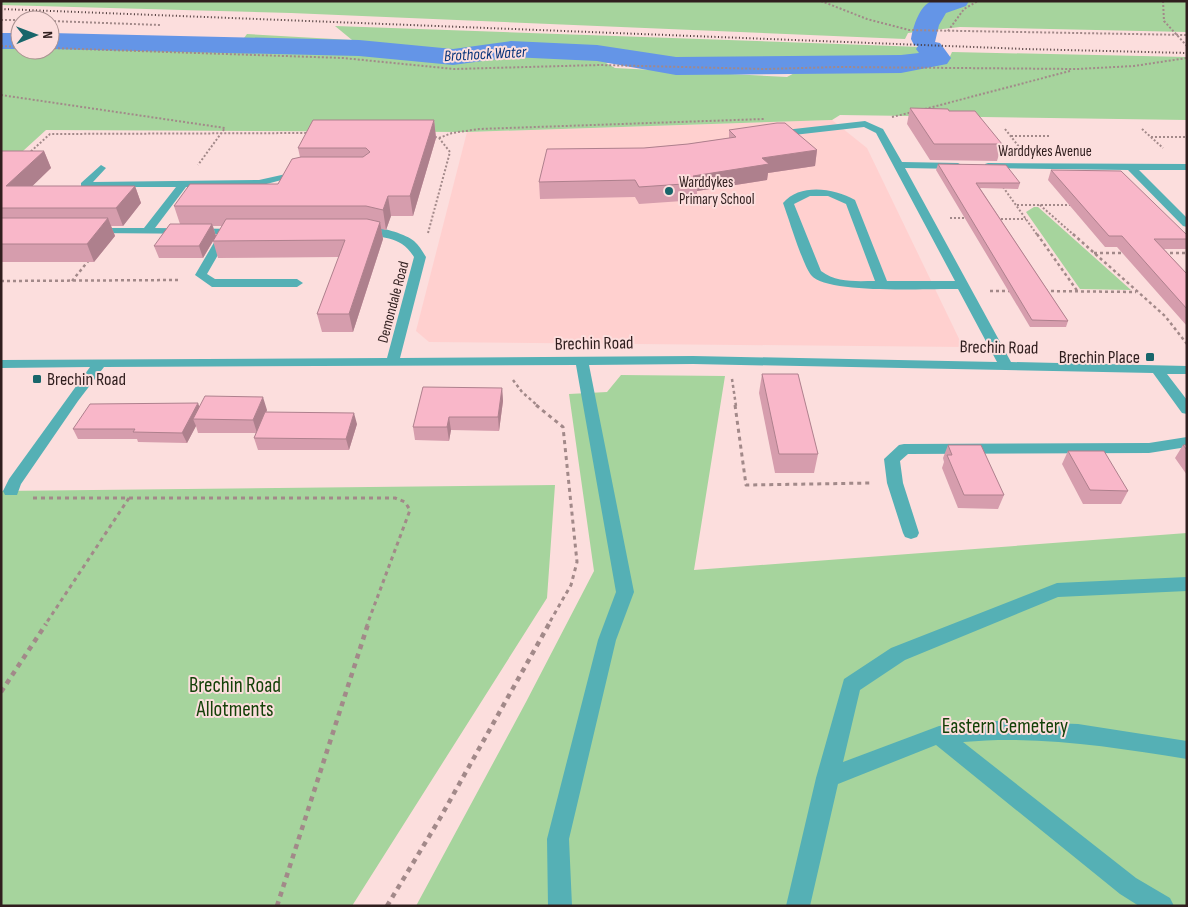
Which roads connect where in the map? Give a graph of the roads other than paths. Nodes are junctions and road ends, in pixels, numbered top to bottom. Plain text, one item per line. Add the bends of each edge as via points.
1 (776, 134) edge
2 (899, 165) junction
3 (1130, 166) junction
4 (1187, 167) edge
5 (101, 168) dead end
6 (314, 171) edge
7 (183, 184) junction
8 (1187, 224) edge
9 (84, 231) edge
10 (147, 231) junction
11 (226, 231) junction
12 (255, 231) edge
13 (351, 231) edge
14 (297, 283) dead end
15 (882, 284) junction
16 (964, 288) junction
17 (582, 362) junction
18 (392, 363) junction
19 (1, 364) edge
20 (100, 364) junction
21 (1006, 366) junction
22 (1158, 369) junction
23 (1187, 370) edge
24 (1187, 410) edge
25 (1187, 442) edge
26 (11, 490) road end
27 (911, 533) dead end
28 (1187, 584) edge
29 (939, 735) junction
30 (1187, 750) edge
31 (827, 778) junction
32 (560, 906) edge
33 (798, 906) edge
34 (1162, 906) edge

1 - 2 street via 865,124 880,131
2 - 3 street, Warddykes Avenue
2 - 16 street
3 - 4 street, Warddykes Avenue
3 - 8 street
5 - 7 street via 85,185
6 - 7 street via 259,183
7 - 10 street
9 - 10 street
10 - 11 street
11 - 12 street
11 - 14 street via 201,275 212,284
13 - 18 street, Demondale Road via 400,236 414,245 420,257
15 - 15 street via 840,284 825,280 816,273 788,203 794,197 815,193 851,202
15 - 16 street
16 - 21 street
17 - 18 street, Brechin Road
17 - 21 street, Brechin Road
17 - 32 street via 625,592 607,640 558,839
18 - 20 street, Brechin Road
19 - 20 street, Brechin Road
20 - 26 street
21 - 22 street, Brechin Road
22 - 23 street, Brechin Road
22 - 24 street
25 - 27 street via 1149,448 904,449 892,459 895,483
28 - 31 street via 1057,590 898,654 851,685
29 - 30 street via 994,730 1078,733
29 - 31 street
29 - 34 street via 1128,886
31 - 33 street

